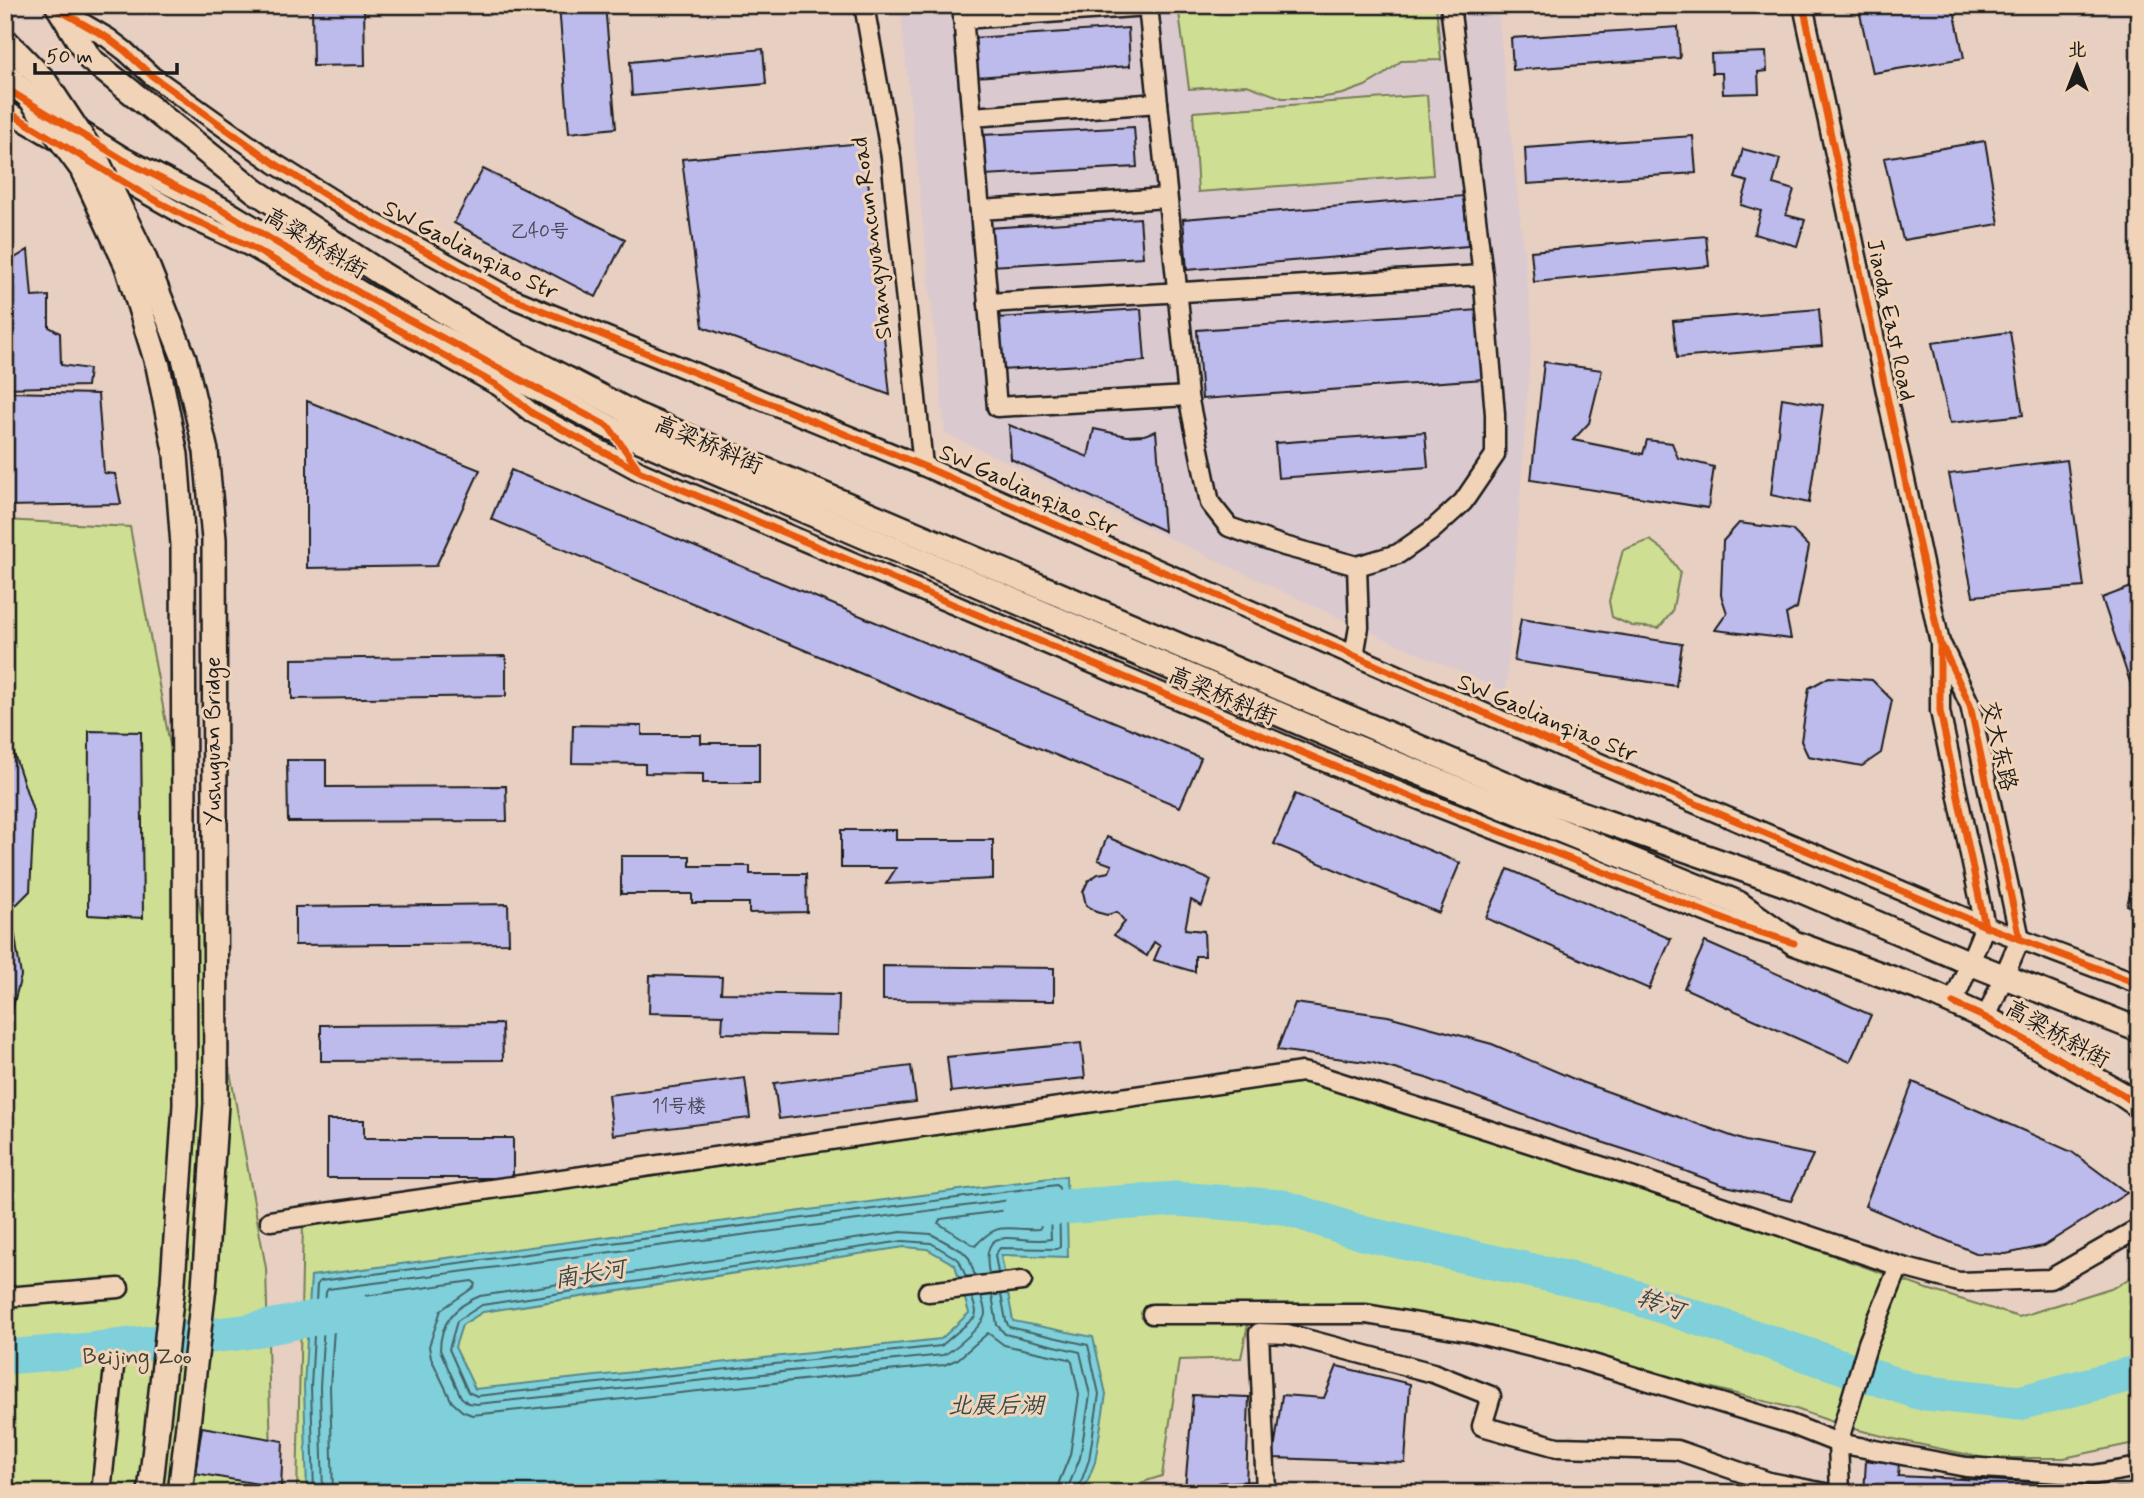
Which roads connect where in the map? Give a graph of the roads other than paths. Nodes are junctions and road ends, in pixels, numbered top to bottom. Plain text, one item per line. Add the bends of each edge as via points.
1 (864, 5) edge
2 (1450, 5) edge
3 (1803, 5) edge
4 (1148, 6) edge
5 (58, 7) edge
6 (963, 12) edge
7 (5, 40) edge
8 (5, 73) edge
9 (5, 88) edge
10 (1158, 103) junction
11 (5, 110) edge
12 (972, 117) junction
13 (1167, 198) junction
14 (980, 210) junction
15 (382, 274) joint
16 (1483, 275) junction
17 (1176, 292) junction
18 (988, 303) junction
19 (1188, 396) junction
20 (609, 427) junction
21 (923, 466) junction
22 (641, 472) junction
23 (1357, 566) junction
24 (1940, 643) junction
25 (1354, 656) junction
26 (1985, 926) junction
27 (2020, 939) junction
28 (1794, 943) junction
29 (1970, 963) junction
30 (2004, 976) junction
31 (2139, 984) edge
32 (1953, 1003) junction
33 (1986, 1018) junction
34 (2139, 1030) edge
35 (2139, 1106) edge
36 (270, 1221) dead end
37 (2139, 1228) edge
38 (1899, 1266) junction
39 (1022, 1281) dead end
40 (119, 1288) dead end
41 (928, 1292) dead end
42 (5, 1297) edge
43 (1152, 1314) dead end
44 (114, 1367) dead end
45 (1838, 1443) junction
46 (2139, 1467) edge
47 (101, 1493) edge
48 (150, 1493) edge
49 (180, 1493) edge
50 (1222, 1493) edge
51 (1825, 1493) edge
52 (1840, 1493) edge

1 - 21 street, Shangyuancun Road via 891,158
2 - 16 street
3 - 24 street, Jiaoda East Road
4 - 6 street
4 - 10 street
5 - 15 main road, 高粱桥斜街 via 90,59 255,191
5 - 21 street, SW Gaolianqiao Str via 108,38 152,76 274,163 507,296
6 - 12 street
7 - 49 main road, Yushuguan Bridge, bridge via 44,80 97,160 143,255 184,358 206,451 214,539 216,1104 204,1287
8 - 48 main road, Yushuguan Bridge, bridge via 30,98 82,169 127,265 158,366 176,455 183,545 185,1105 173,1282
9 - 20 main road, 高粱桥斜街 via 368,298
10 - 12 street
10 - 13 street
11 - 22 street, 高梁桥斜街 via 140,192 251,247
12 - 14 street
13 - 14 street
13 - 17 street
14 - 18 street
15 - 29 main road, 高梁桥斜街 via 479,333 634,414 1546,801 1790,886
16 - 17 street
16 - 23 street via 1495,455 1463,502 1431,531 1398,554
17 - 18 street
17 - 19 street
18 - 19 street via 998,407
19 - 23 street via 1210,503 1229,527
20 - 22 street, 高梁桥斜街
20 - 28 main road, 高梁桥斜街 via 1356,747 1738,903
21 - 25 street, SW Gaolianqiao Str
22 - 28 street, 高梁桥斜街 via 1346,771
23 - 25 street via 1359,627
24 - 26 street, 交大东路 via 1940,711
24 - 27 street, 交大东路 via 1970,705
25 - 26 street, SW Gaolianqiao Str
26 - 27 street, SW Gaolianqiao Str
26 - 29 street
27 - 30 street
27 - 31 street
28 - 32 main road, 高梁桥斜街
29 - 30 main road, 高梁桥斜街
29 - 32 street
30 - 33 street
30 - 34 main road, 高梁桥斜街
32 - 33 main road, 高梁桥斜街
33 - 35 main road, 高梁桥斜街
36 - 38 street via 1303,1072
37 - 38 street via 2050,1279 1959,1282
38 - 45 street via 1868,1343
39 - 41 street
40 - 42 street
43 - 45 street via 1366,1314 1471,1332 1567,1356
44 - 47 street
45 - 46 street via 1966,1467 2092,1475
45 - 52 street
50 - 51 street via 1266,1491 1259,1333 1287,1334 1445,1378 1490,1396 1482,1426 1557,1447 1676,1450 1769,1482

